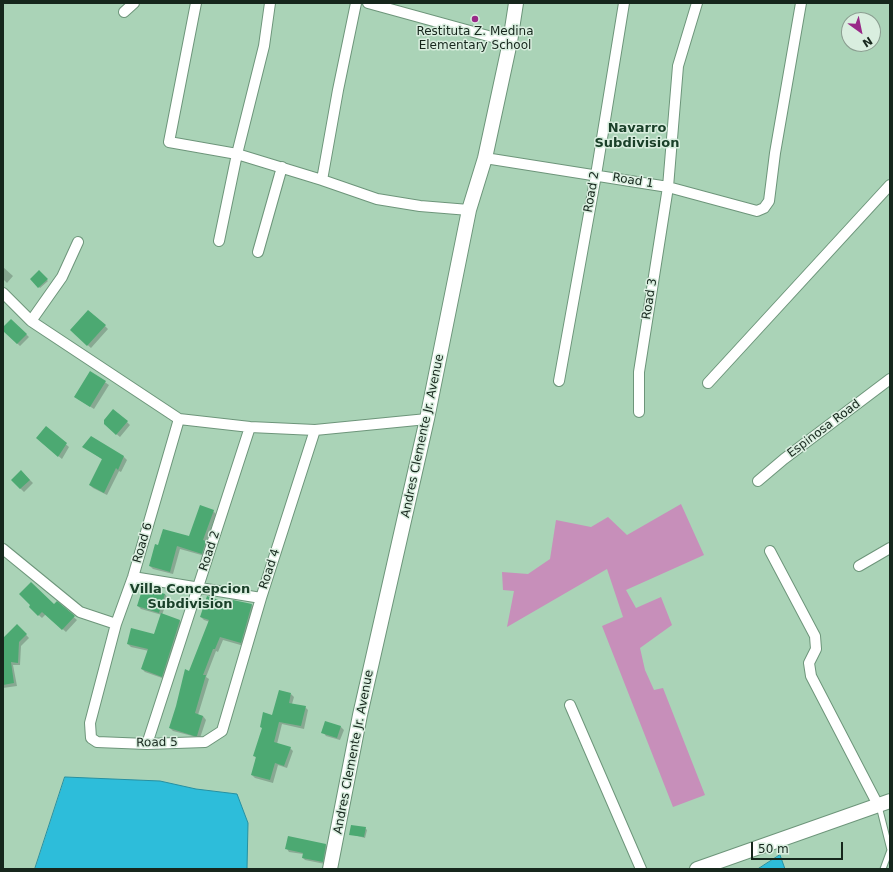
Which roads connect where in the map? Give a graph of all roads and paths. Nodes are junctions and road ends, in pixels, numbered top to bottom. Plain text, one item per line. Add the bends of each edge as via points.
1 (134, 3) edge
2 (196, 3) edge
3 (270, 3) edge
4 (356, 3) edge
5 (368, 3) edge
6 (516, 3) edge
7 (624, 3) edge
8 (697, 3) edge
9 (801, 3) edge
10 (124, 12) dead end
11 (510, 42) junction
12 (237, 154) junction
13 (485, 158) junction
14 (282, 167) junction
15 (596, 175) junction
16 (322, 180) junction
17 (890, 185) edge
18 (668, 187) junction
19 (469, 210) junction
20 (219, 241) dead end
21 (78, 242) dead end
22 (258, 252) dead end
23 (3, 293) edge
24 (31, 321) junction
25 (890, 379) edge
26 (559, 381) dead end
27 (708, 383) dead end
28 (639, 412) dead end
29 (179, 419) junction
30 (427, 419) junction
31 (250, 428) junction
32 (315, 430) junction
33 (758, 481) dead end
34 (890, 548) edge
35 (3, 549) edge
36 (770, 551) dead end
37 (859, 566) dead end
38 (133, 577) junction
39 (198, 588) junction
40 (261, 598) junction
41 (116, 624) junction
42 (570, 705) dead end
43 (222, 731) joint
44 (91, 738) joint
45 (147, 744) junction
46 (884, 803) edge
47 (330, 869) edge
48 (641, 869) edge
49 (697, 869) edge
50 (883, 869) edge

1 - 10 street
2 - 12 street via 169,142
3 - 12 street via 264,46
4 - 16 street
5 - 11 street
6 - 11 main road, Andres Clemente Jr. Avenue
7 - 15 street, Road 2
8 - 18 street, Road 1 via 678,66
9 - 18 street via 769,201 764,208 757,211
11 - 13 main road, Andres Clemente Jr. Avenue
12 - 14 street
12 - 20 street
13 - 15 street, Road 1
13 - 19 main road, Andres Clemente Jr. Avenue
14 - 16 street
14 - 22 street
15 - 18 street, Road 1
15 - 26 street, Road 2
16 - 19 street via 377,199
17 - 27 street
18 - 28 street, Road 3 via 639,372
19 - 30 main road, Andres Clemente Jr. Avenue
21 - 24 street via 62,277
23 - 24 street
24 - 29 street
25 - 33 street, Espinosa Road
29 - 31 street
29 - 38 street, Road 6
30 - 32 street
30 - 47 main road, Andres Clemente Jr. Avenue via 360,715
31 - 32 street
31 - 39 street, Road 2
32 - 40 street, Road 4
34 - 37 street
35 - 41 street via 80,612
36 - 46 street via 814,636 816,649 809,663 811,676
38 - 39 street
38 - 41 street, Road 6
39 - 40 street
39 - 45 street, Road 2
40 - 43 street, Road 4
41 - 44 street, Road 6 via 90,723
42 - 48 street
43 - 45 street, Road 5 via 205,742
44 - 45 street, Road 5 via 97,742
46 - 49 main road
46 - 50 lane via 890,850

